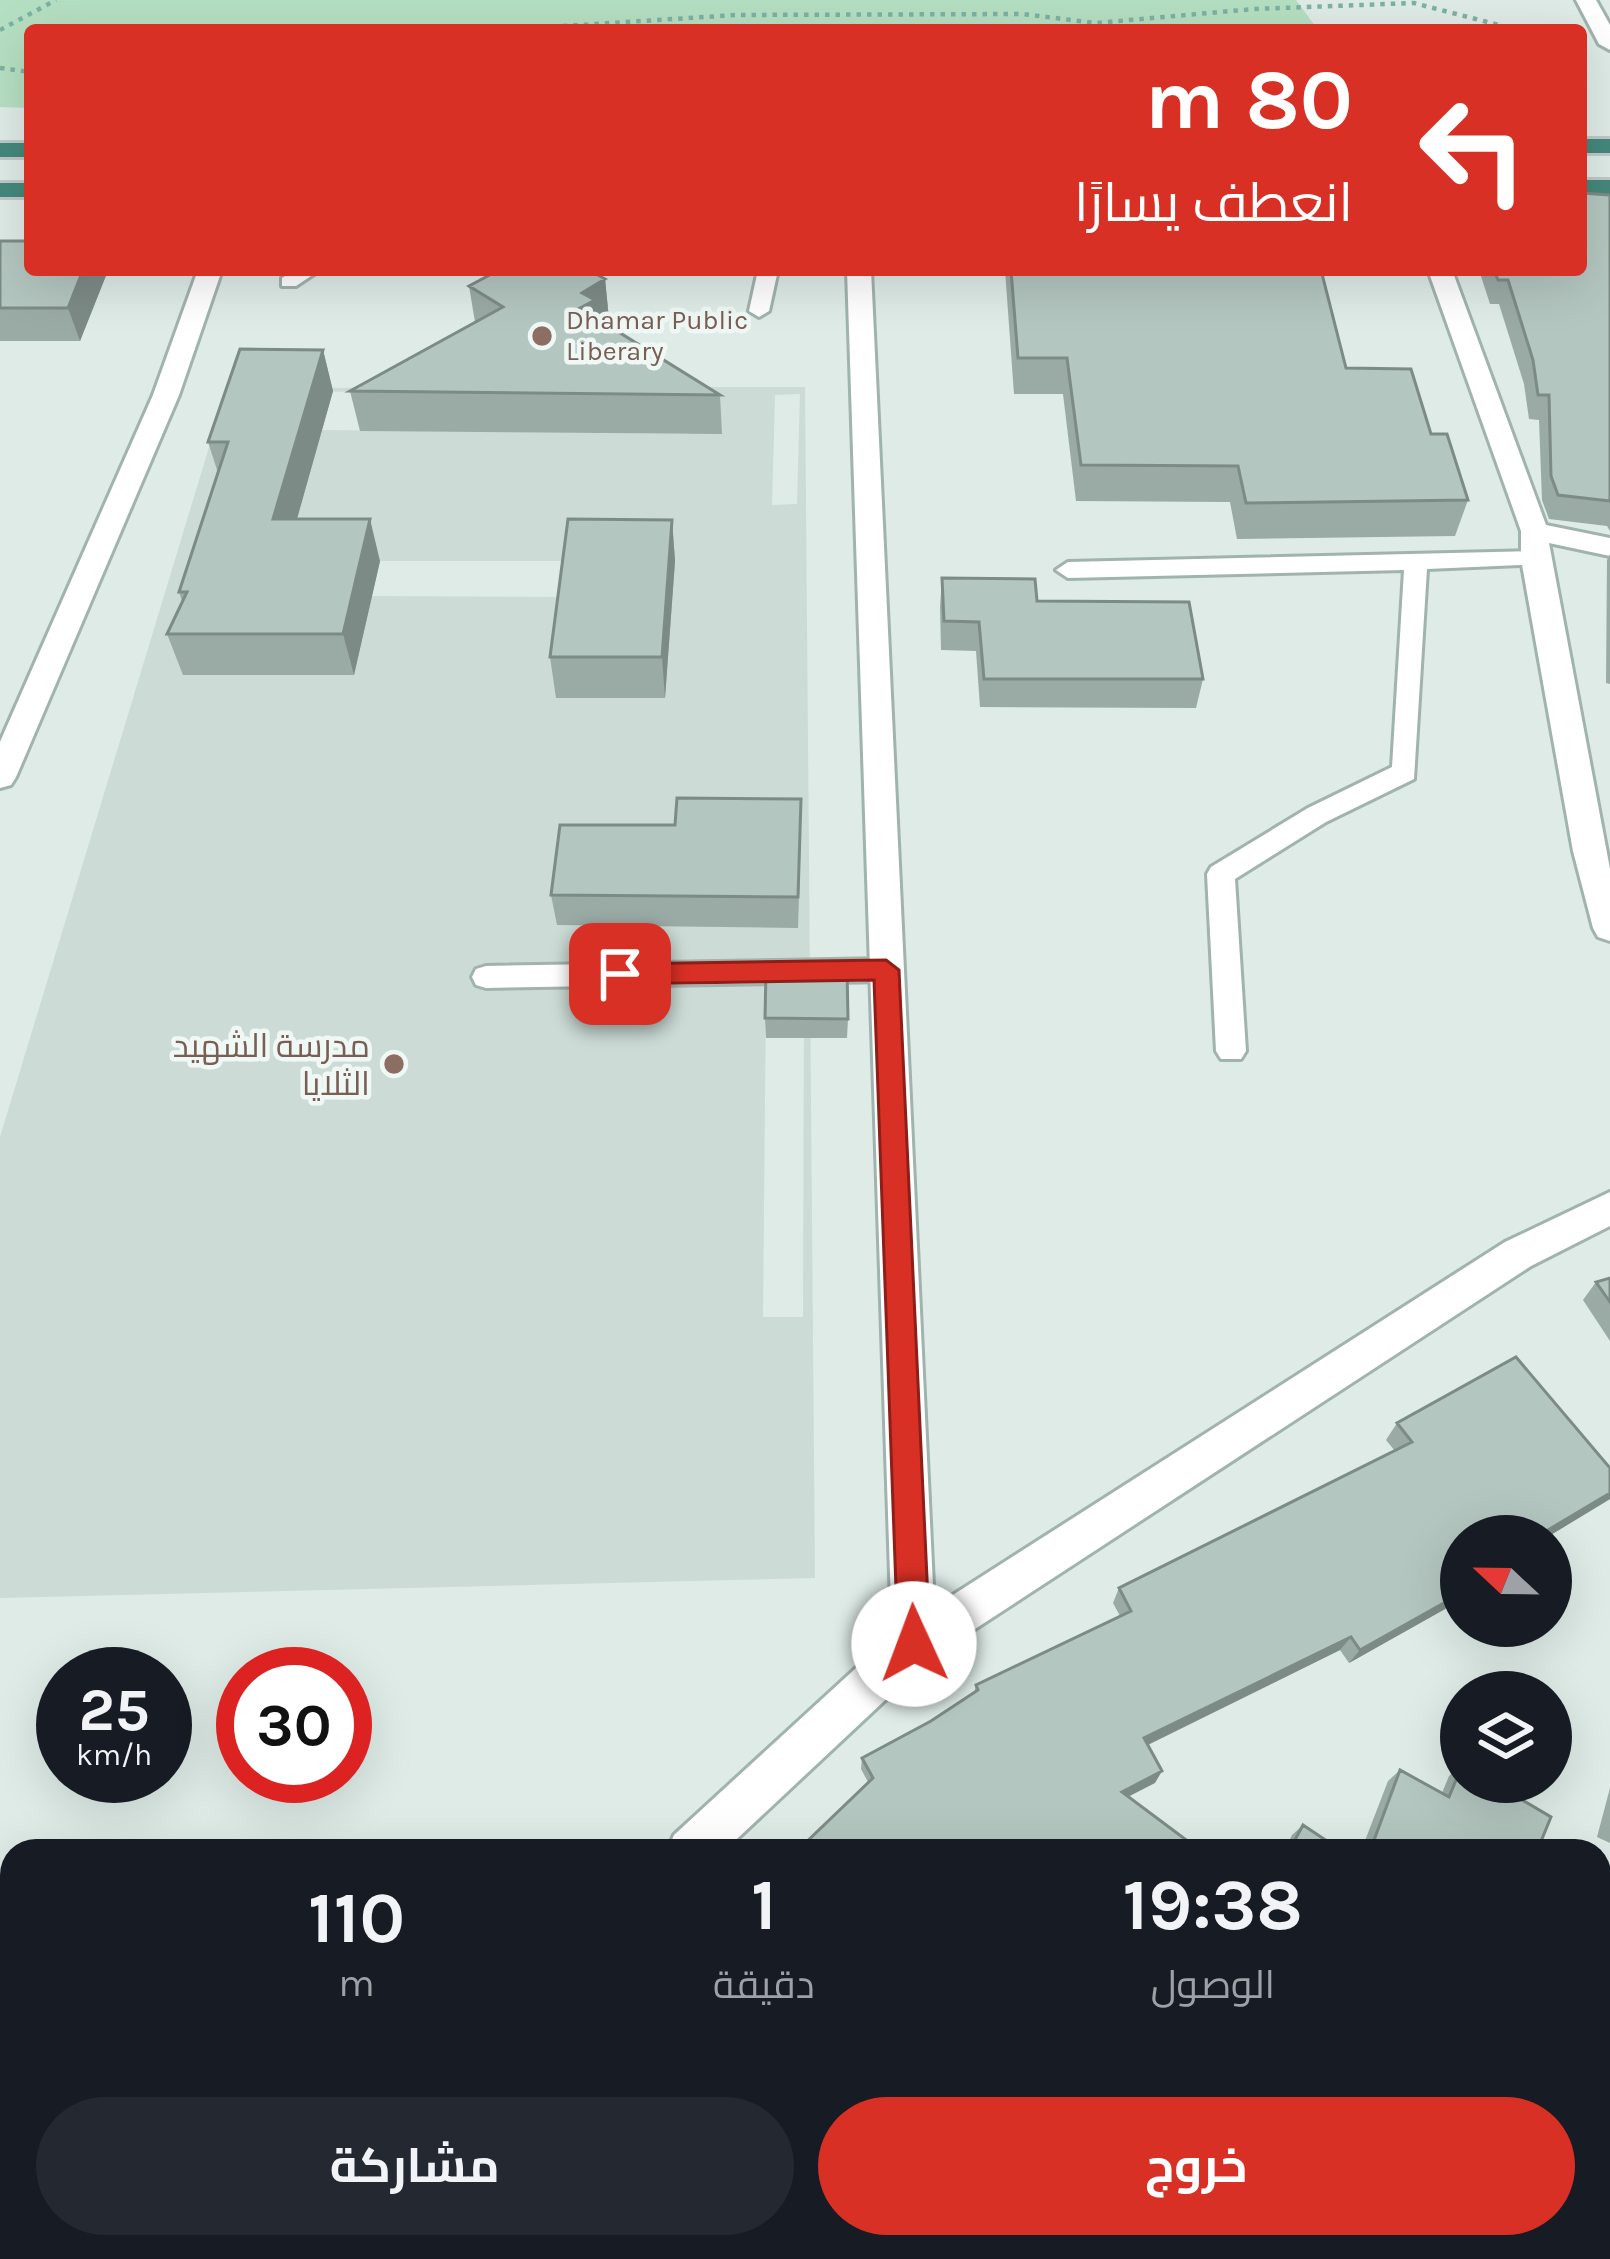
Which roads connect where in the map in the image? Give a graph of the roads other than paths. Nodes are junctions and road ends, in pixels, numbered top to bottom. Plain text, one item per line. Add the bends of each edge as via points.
1 (1586, 0) edge
2 (1610, 44) edge
3 (208, 276) edge
4 (300, 276) edge
5 (767, 276) edge
6 (859, 276) edge
7 (1442, 276) edge
8 (289, 282) dead end
9 (759, 311) dead end
10 (1535, 545) junction
11 (1610, 547) edge
12 (1416, 561) junction
13 (1068, 570) dead end
14 (0, 777) edge
15 (1610, 928) edge
16 (886, 970) junction
17 (486, 977) dead end
18 (1231, 1051) dead end
19 (1610, 1208) edge
20 (914, 1644) junction
21 (703, 1839) edge

1 - 2 street
3 - 14 street via 166,395
4 - 8 lane
5 - 9 lane
6 - 16 street
7 - 10 street
10 - 11 street
10 - 12 lane
10 - 15 street
12 - 13 lane
12 - 18 lane via 1405,772 1221,874
16 - 17 lane
16 - 20 street
19 - 20 street via 1518,1254
20 - 21 street

